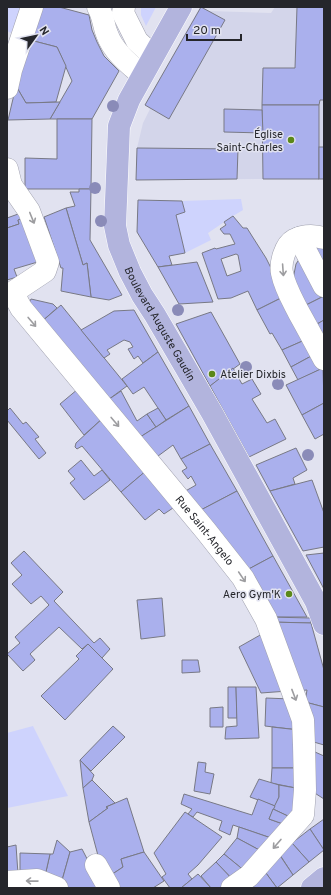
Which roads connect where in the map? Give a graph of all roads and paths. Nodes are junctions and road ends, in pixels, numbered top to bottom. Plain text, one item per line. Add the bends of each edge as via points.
1 (32, 7) edge
2 (98, 7) edge
3 (124, 7) edge
4 (181, 7) edge
5 (153, 56) junction
6 (142, 75) junction
7 (7, 88) edge
8 (9, 178) edge
9 (299, 238) junction
10 (324, 238) edge
11 (324, 286) edge
12 (324, 360) edge
13 (324, 624) edge
14 (96, 865) dead end
15 (324, 878) edge
16 (7, 882) edge
17 (57, 888) edge
18 (109, 888) edge
19 (232, 888) edge
20 (312, 888) edge

1 - 7 street
2 - 6 street via 103,15 106,34 115,49
3 - 5 street via 123,13 137,41
4 - 5 main road, Boulevard Auguste Gaudin
5 - 6 main road, Boulevard Auguste Gaudin
6 - 13 main road, Boulevard Auguste Gaudin via 119,126 115,226 119,245 142,295 307,585
8 -> 19 street, Rue Saint-Angelo via 29,211 48,262 45,271 15,291 15,297 21,308 243,578 266,619 303,720 303,815 249,876
9 - 10 street via 315,235
9 - 11 street
9 -> 12 street via 292,242 285,252 282,272 291,297
14 - 18 street
15 - 20 main road
17 -> 16 street via 37,880

